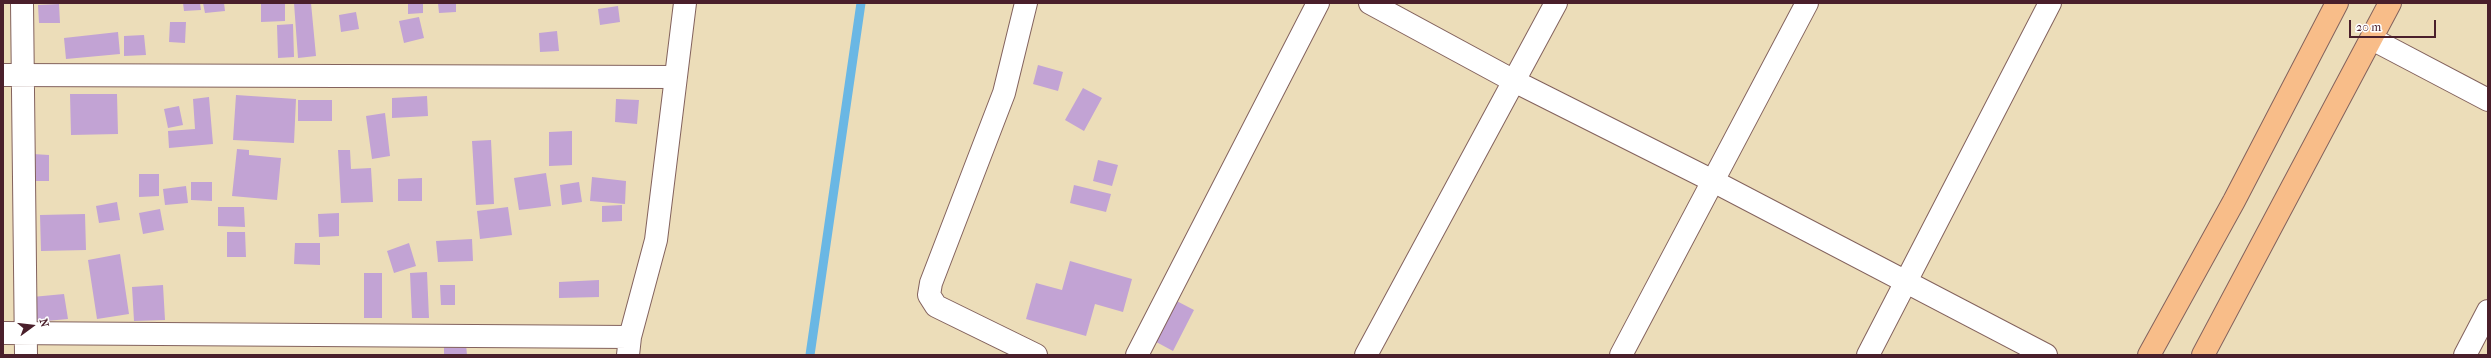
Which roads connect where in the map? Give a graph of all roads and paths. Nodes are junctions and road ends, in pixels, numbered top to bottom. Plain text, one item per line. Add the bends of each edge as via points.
1 (22, 3) edge
2 (685, 3) edge
3 (1026, 3) edge
4 (1318, 3) edge
5 (1370, 3) edge
6 (1556, 3) edge
7 (1807, 3) edge
8 (2050, 3) edge
9 (2337, 3) edge
10 (2390, 3) edge
11 (2372, 39) junction
12 (12, 75) edge
13 (676, 77) junction
14 (1514, 81) junction
15 (2488, 100) edge
16 (1713, 181) junction
17 (1905, 281) junction
18 (2488, 311) edge
19 (3, 333) edge
20 (26, 333) junction
21 (629, 346) edge
22 (26, 355) edge
23 (1036, 355) edge
24 (1137, 355) edge
25 (1366, 355) edge
26 (1621, 355) edge
27 (1868, 355) edge
28 (2046, 355) edge
29 (2149, 355) edge
30 (2203, 355) edge
31 (2466, 355) edge

1 - 12 street
2 - 13 street
3 - 23 street via 1004,93 929,295 936,306
4 - 24 street
5 - 14 street
6 - 14 street
7 - 16 street
8 - 17 street
9 - 29 main road via 2234,201
10 - 11 main road
11 - 15 street
11 - 30 main road
12 - 13 street
12 - 20 street
13 - 21 street via 656,240
14 - 16 street
14 - 25 street
16 - 17 street
16 - 26 street
17 - 27 street
17 - 28 street
18 - 31 street
19 - 20 street
20 - 21 street
20 - 22 street

